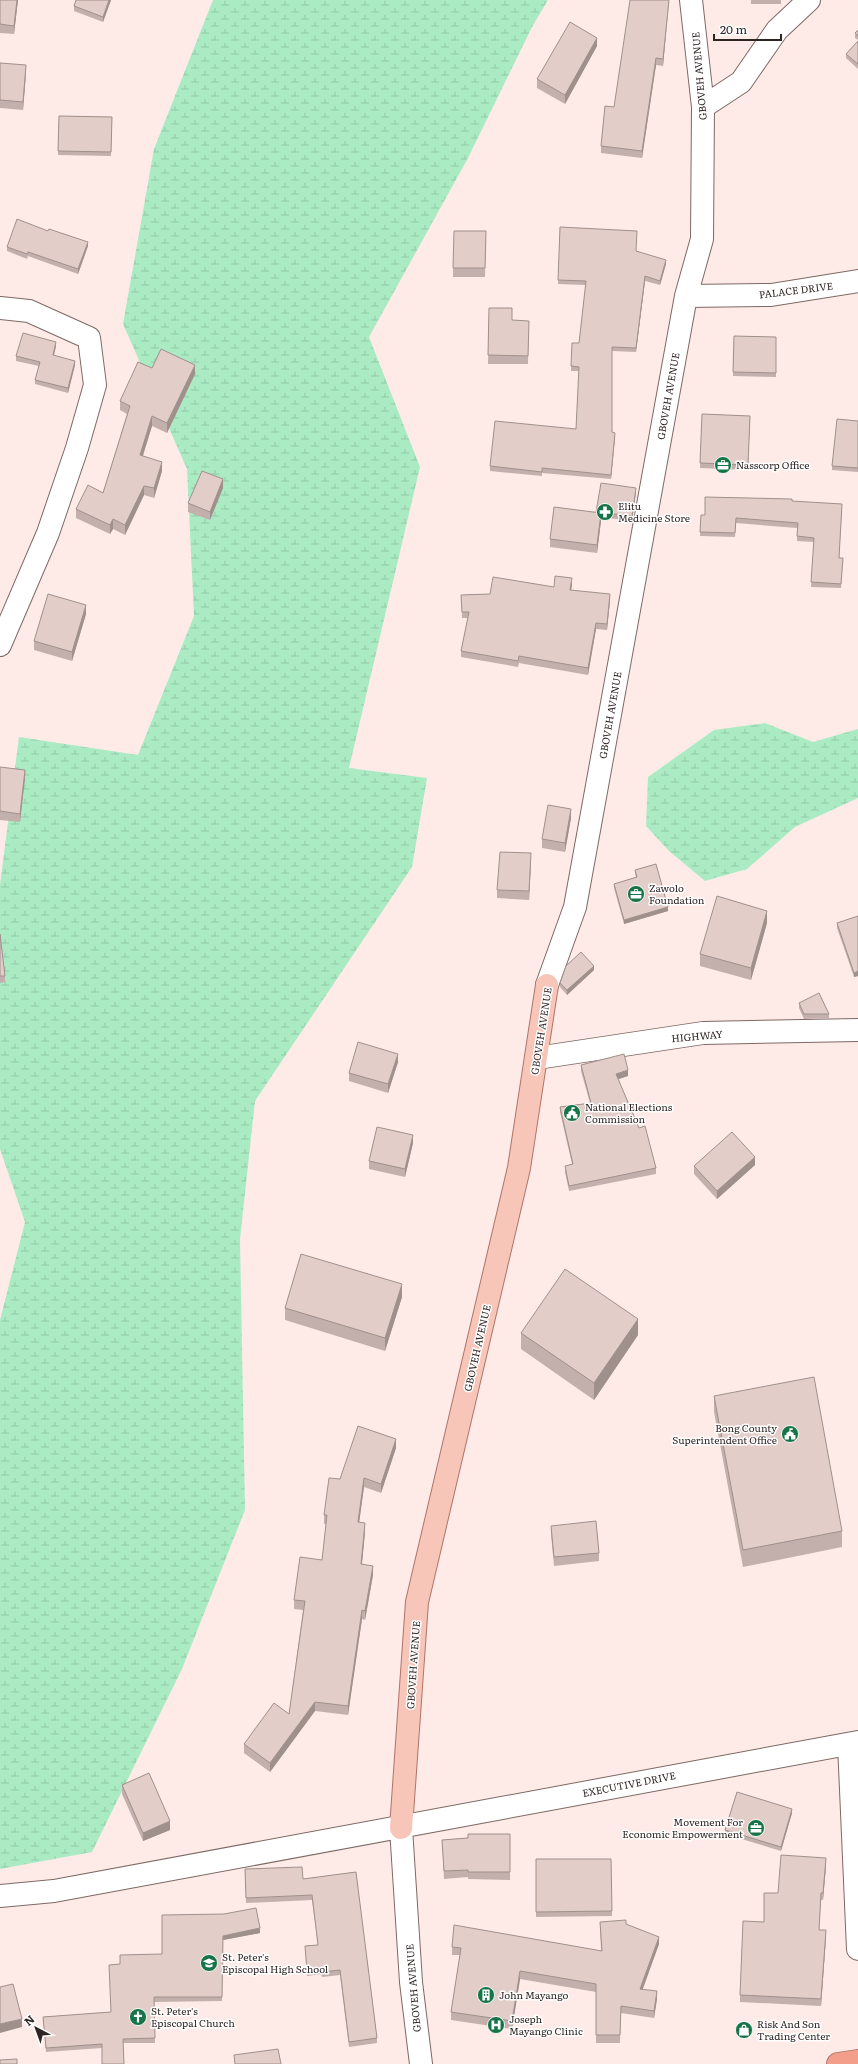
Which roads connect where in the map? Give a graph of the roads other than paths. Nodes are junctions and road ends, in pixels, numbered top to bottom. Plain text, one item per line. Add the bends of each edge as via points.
1 (691, 0) edge
2 (809, 0) edge
3 (703, 107) junction
4 (858, 281) edge
5 (686, 296) junction
6 (0, 308) edge
7 (0, 645) edge
8 (547, 986) joint
9 (858, 1030) edge
10 (537, 1058) junction
11 (853, 1743) edge
12 (401, 1828) junction
13 (0, 1896) edge
14 (858, 1949) edge
15 (858, 2061) edge
16 (421, 2064) edge
17 (838, 2064) edge

1 - 3 street, GBOVEH AVENUE
2 - 3 street via 777,30 741,82
3 - 5 street, GBOVEH AVENUE via 702,239
4 - 5 street, PALACE DRIVE via 771,295
5 - 8 street, GBOVEH AVENUE via 575,907
6 - 7 street via 29,311 89,338 95,385 48,533
8 - 10 main road, GBOVEH AVENUE
9 - 10 street, HIGHWAY via 703,1033
10 - 12 main road, GBOVEH AVENUE via 519,1168 417,1602
11 - 12 street, EXECUTIVE DRIVE
11 - 14 street
12 - 13 street, EXECUTIVE DRIVE via 54,1891
12 - 16 street, GBOVEH AVENUE via 411,1982
15 - 17 highway

